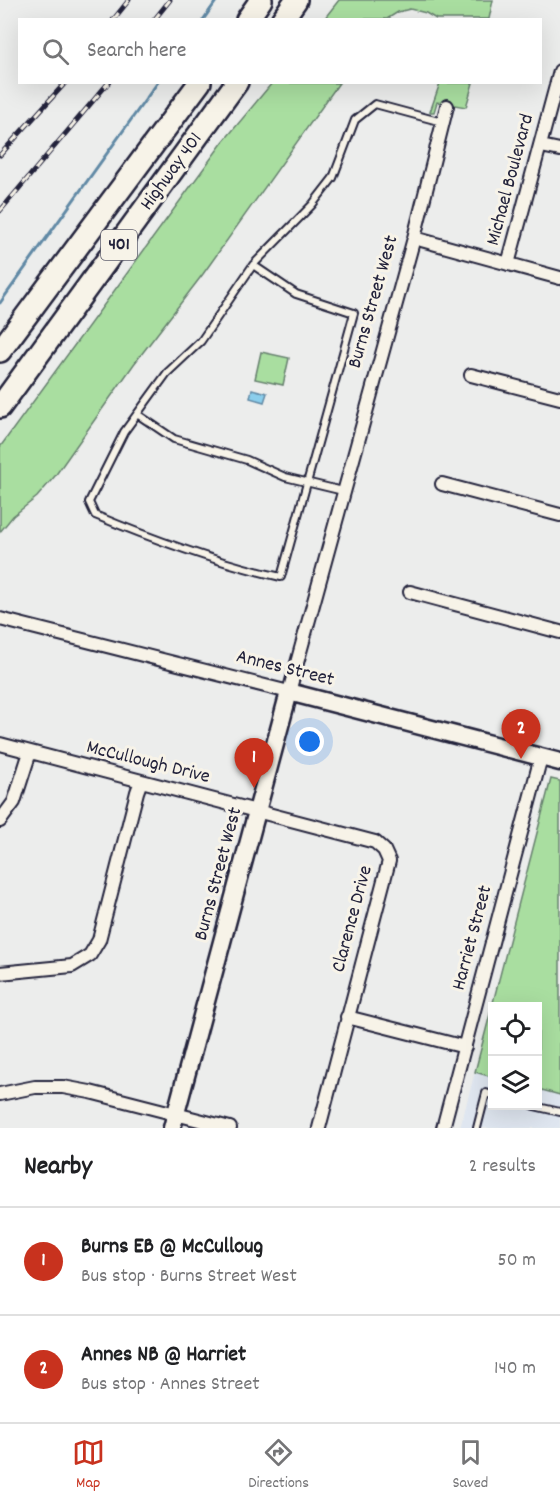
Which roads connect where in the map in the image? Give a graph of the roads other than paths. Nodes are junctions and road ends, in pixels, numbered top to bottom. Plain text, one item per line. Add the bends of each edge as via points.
1 (261, 0) edge
2 (296, 0) edge
3 (248, 18) edge
4 (283, 18) edge
5 (560, 71) edge
6 (199, 84) edge
7 (236, 84) edge
8 (447, 106) dead end
9 (442, 122) junction
10 (541, 146) junction
11 (560, 150) edge
12 (414, 238) junction
13 (508, 264) junction
14 (253, 265) junction
15 (560, 278) edge
16 (0, 351) edge
17 (471, 375) dead end
18 (560, 399) edge
19 (0, 407) edge
20 (137, 414) junction
21 (308, 483) junction
22 (442, 484) dead end
23 (343, 491) junction
24 (560, 515) edge
25 (410, 592) dead end
26 (0, 619) edge
27 (560, 632) edge
28 (289, 692) junction
29 (0, 744) edge
30 (30, 752) junction
31 (541, 757) junction
32 (560, 762) edge
33 (141, 781) junction
34 (258, 810) junction
35 (0, 822) edge
36 (0, 973) edge
37 (347, 1017) junction
38 (465, 1047) junction
39 (0, 1094) edge
40 (488, 1094) edge
41 (542, 1108) edge
42 (560, 1112) edge
43 (174, 1121) edge
44 (446, 1127) edge
45 (230, 1128) edge
46 (319, 1128) edge
47 (477, 1128) edge

1 - 3 highway
2 - 4 highway
5 - 10 street, Michael Boulevard
6 - 16 highway, Highway 401 / 401
7 - 19 highway, Highway 401 / 401
8 - 9 street, Burns Street West
9 - 12 street, Burns Street West
9 - 14 lane, Burns Street West via 375,104 355,120 333,178
10 - 11 street
10 - 13 street, Michael Boulevard
12 - 13 street, Michael Boulevard
12 - 23 street, Burns Street West
13 - 15 street, Michael Boulevard
14 - 20 lane, Burns Street West via 201,341 167,373
14 - 21 lane, Burns Street West via 296,294 354,313
17 - 18 street
20 - 21 lane via 174,439
20 - 21 lane, Burns Street West via 89,502 95,514 131,530 281,577
21 - 23 lane
22 - 24 street
23 - 28 street, Burns Street West
25 - 27 street
26 - 28 street, Annes Street
28 - 31 street, Annes Street
28 - 34 street, Burns Street West
29 - 30 street, McCullough Drive
30 - 33 street, McCullough Drive
30 - 35 street via 14,802
31 - 32 street, Annes Street
31 - 38 street, Harriet Street
33 - 34 street, McCullough Drive
33 - 36 street via 99,940 90,955 72,966
34 - 37 street, Clarence Drive via 375,842 389,861
34 - 43 street, Burns Street West
37 - 38 street
37 - 46 street, Clarence Drive
38 - 44 street, Harriet Street
39 - 43 street via 35,1087 63,1087
40 - 47 lane
41 - 42 lane
43 - 45 street

